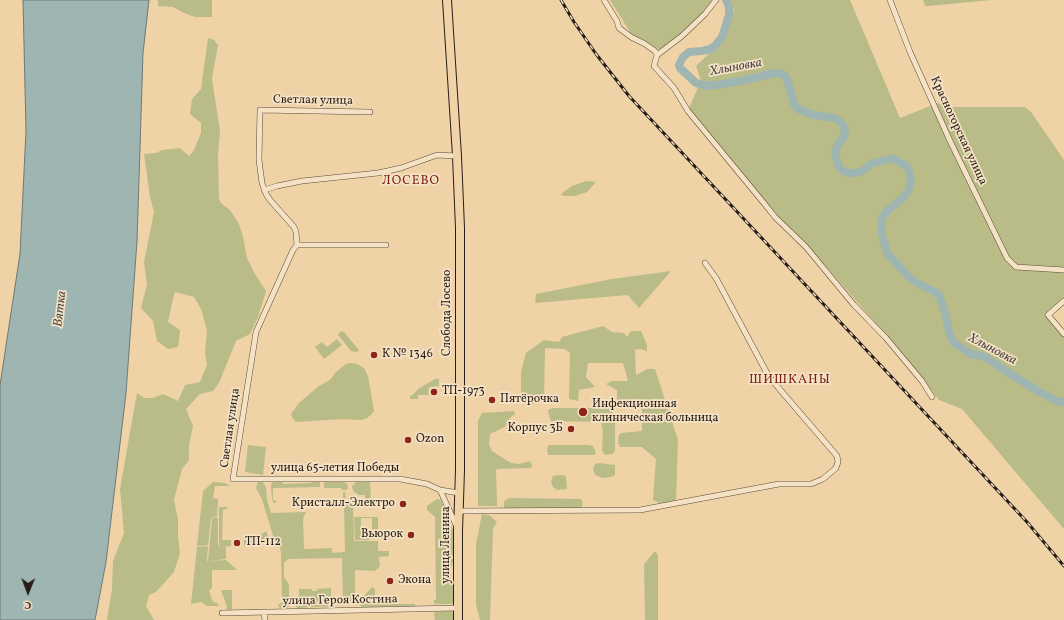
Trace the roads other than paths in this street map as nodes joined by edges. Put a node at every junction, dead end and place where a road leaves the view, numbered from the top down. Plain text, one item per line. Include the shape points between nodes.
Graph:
1 (447, 0) edge
2 (604, 0) edge
3 (716, 0) edge
4 (890, 0) edge
5 (657, 55) junction
6 (370, 112) dead end
7 (457, 156) junction
8 (264, 190) junction
9 (297, 245) junction
10 (386, 245) dead end
11 (705, 263) dead end
12 (1064, 270) edge
13 (1064, 301) edge
14 (1064, 334) edge
15 (932, 396) dead end
16 (460, 470) joint
17 (233, 479) joint
18 (440, 490) junction
19 (459, 493) junction
20 (459, 510) junction
21 (458, 531) junction
22 (458, 608) junction
23 (222, 612) dead end
24 (264, 612) junction
25 (265, 620) edge
26 (458, 620) edge

1 - 7 main road, Слобода Лосево
2 - 5 street via 619,28
3 - 5 street via 706,14
4 - 12 street, Красногорская улица via 910,52 964,172 1007,258 1016,267
5 - 15 street via 654,66 674,88 688,111 775,217 886,338
6 - 8 street, Светлая улица via 260,110 259,160
7 - 8 street via 437,155 378,173 293,182
7 - 16 main road, Слобода Лосево via 460,234
8 - 9 street, Светлая улица via 294,228
9 - 10 street
9 - 17 street, Светлая улица via 256,332
11 - 20 street via 716,278 768,375 837,456 836,468 823,479 811,484 779,484 640,510
13 - 14 street via 1048,315
16 - 19 main road, улица Ленина
17 - 18 street, улица 65-летия Победы via 400,479 427,484
18 - 19 street, улица 65-летия Победы
18 - 21 street
19 - 20 main road, улица Ленина
20 - 21 main road, улица Ленина
21 - 22 main road, улица Ленина
22 - 24 street, улица Героя Костина
22 - 26 main road, улица Ленина
23 - 24 street, улица Героя Костина
24 - 25 street

